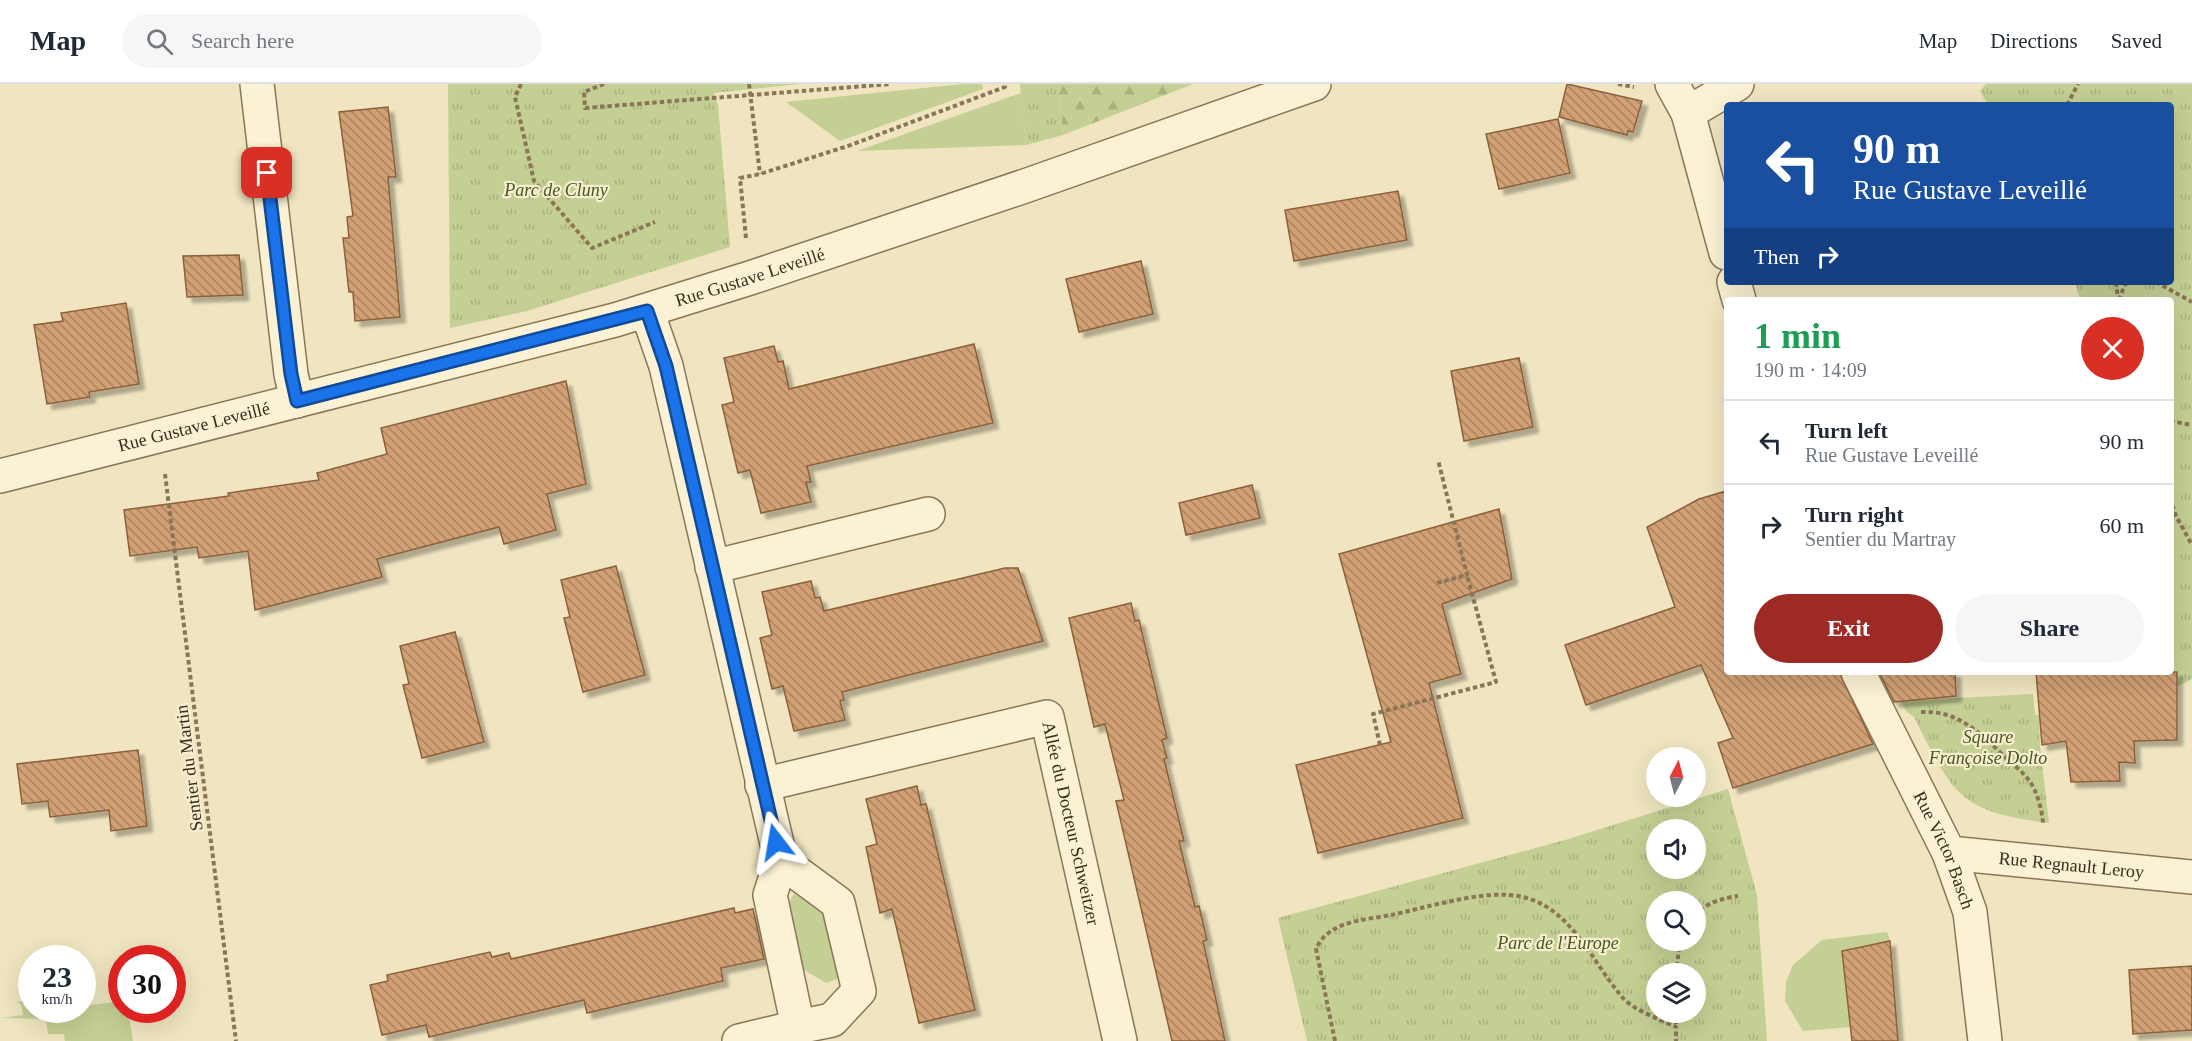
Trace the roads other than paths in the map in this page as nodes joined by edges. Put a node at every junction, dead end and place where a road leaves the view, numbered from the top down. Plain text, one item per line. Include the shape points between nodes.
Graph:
1 (257, 84) edge
2 (1314, 84) edge
3 (1672, 84) edge
4 (1737, 84) edge
5 (1688, 113) junction
6 (1724, 246) edge
7 (647, 311) junction
8 (297, 401) junction
9 (0, 476) edge
10 (928, 514) dead end
11 (712, 567) junction
12 (1859, 675) edge
13 (762, 785) junction
14 (1950, 853) junction
15 (781, 861) junction
16 (2192, 878) edge
17 (798, 1027) junction
18 (739, 1041) edge
19 (1120, 1041) edge
20 (1985, 1041) edge

1 - 8 street
2 - 7 street, Rue Gustave Leveillé via 1036,182
3 - 5 street
4 - 5 street
5 - 6 street
7 - 8 street, Rue Gustave Leveillé
7 - 11 street via 666,366
8 - 9 street, Rue Gustave Leveillé
10 - 11 street
11 - 13 street
12 - 14 street, Rue Victor Basch
13 - 15 street
13 - 19 street, Allée du Docteur Schweitzer via 1047,717
14 - 16 street, Rue Regnault Leroy
14 - 20 street, Rue Victor Basch via 1970,912
15 - 17 street via 770,895
15 - 17 street via 838,903 859,991 832,1020
17 - 18 street

